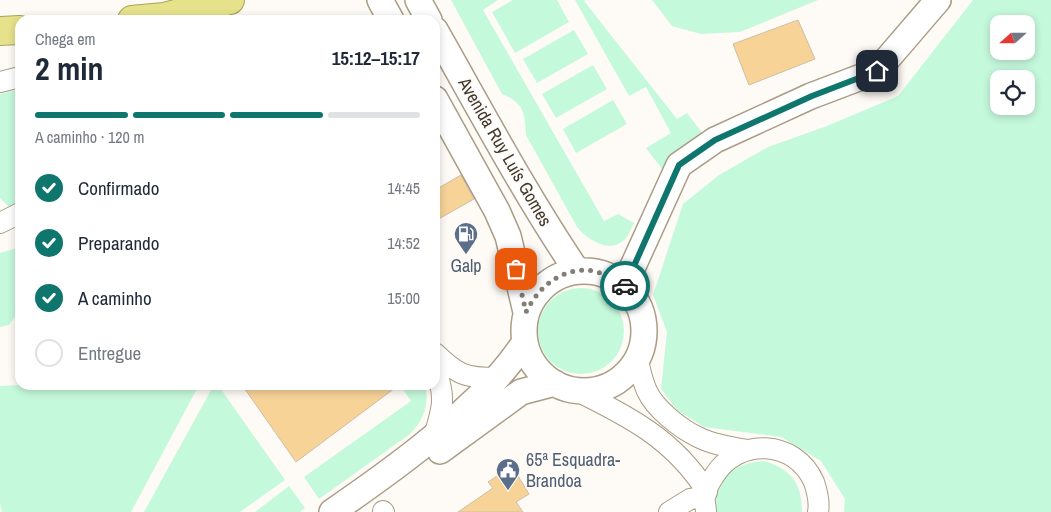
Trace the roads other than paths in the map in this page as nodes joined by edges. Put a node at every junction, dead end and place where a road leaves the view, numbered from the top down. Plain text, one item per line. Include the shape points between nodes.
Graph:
1 (230, 0) edge
2 (380, 0) edge
3 (418, 0) edge
4 (938, 0) edge
5 (172, 15) edge
6 (388, 15) edge
7 (426, 15) edge
8 (15, 30) edge
9 (0, 31) edge
10 (440, 39) edge
11 (15, 78) edge
12 (0, 82) edge
13 (440, 108) edge
14 (15, 216) edge
15 (0, 223) edge
16 (577, 271) junction
17 (624, 286) junction
18 (526, 312) junction
19 (525, 342) junction
20 (440, 358) edge
21 (637, 358) junction
22 (496, 378) junction
23 (440, 383) edge
24 (565, 387) junction
25 (434, 436) junction
26 (747, 450) junction
27 (706, 500) edge
28 (332, 512) edge
29 (375, 512) edge
30 (669, 512) edge
31 (818, 512) edge

1 - 5 highway
2 - 6 street
3 - 7 street
4 - 17 street via 877,71 715,140 679,165
8 - 9 highway
10 - 16 street, Avenida Ruy Luís Gomes via 532,200
11 - 12 street
13 - 18 street, Avenida Ruy Luís Gomes via 497,210 510,244
14 - 15 street
16 - 17 street via 610,277
16 - 18 street via 558,277 541,289
17 - 21 street via 636,302 643,320 643,339
18 - 19 street
19 - 22 street
19 - 24 street via 541,373
20 - 22 street via 466,376
21 - 24 street via 626,373 611,384 593,390
21 - 26 street via 647,391 674,422 698,438
22 - 25 street
23 - 25 street via 443,408
24 - 27 street via 632,419 659,438 698,477
24 - 29 street via 521,392
25 - 28 street via 386,475
26 - 27 street via 732,456 719,468 710,482
26 - 31 street via 783,451 798,461 810,474 817,491
27 - 30 street via 690,499

